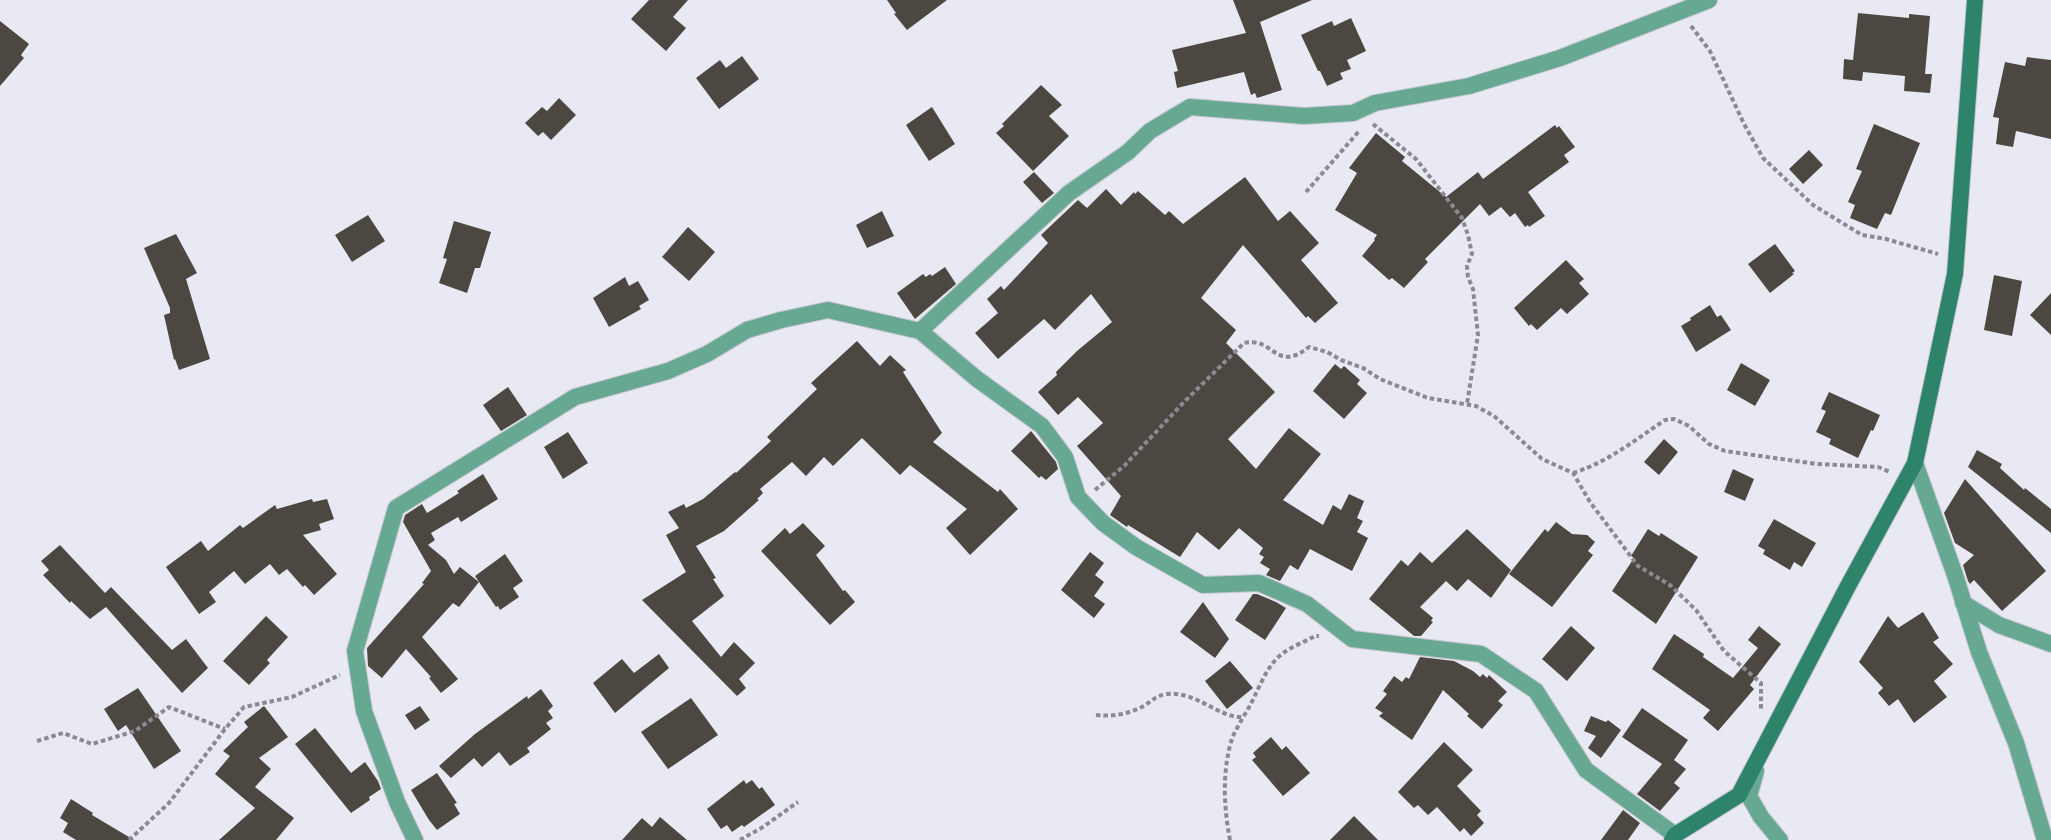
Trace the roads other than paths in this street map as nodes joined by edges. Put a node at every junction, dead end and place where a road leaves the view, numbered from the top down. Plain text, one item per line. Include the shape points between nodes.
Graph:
1 (1708, 0) edge
2 (1975, 0) edge
3 (920, 331) junction
4 (1915, 463) junction
5 (1963, 603) junction
6 (2051, 644) edge
7 (1761, 755) junction
8 (1673, 838) edge
9 (415, 840) edge
10 (1780, 840) edge
11 (2045, 840) edge

1 - 3 street via 1560,58 1469,86 1375,103 1353,113 1304,116 1190,107 1150,131 1128,152 1069,193
2 - 4 main road via 1955,274
3 - 8 street via 1042,426 1065,458 1078,497 1103,523 1128,541 1203,585 1259,583 1307,604 1352,639 1481,654 1536,691 1586,770
3 - 9 street via 828,310 747,330 668,371 575,397 396,508 355,651 364,711
4 - 5 street
4 - 7 main road
5 - 6 street via 1999,625
5 - 11 street via 2016,742
7 - 8 main road via 1739,795
7 - 10 street via 1749,796

